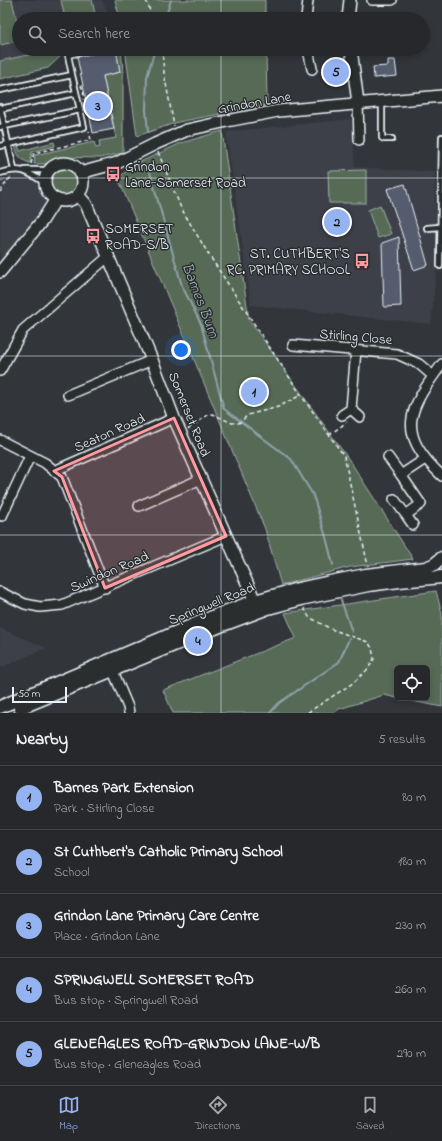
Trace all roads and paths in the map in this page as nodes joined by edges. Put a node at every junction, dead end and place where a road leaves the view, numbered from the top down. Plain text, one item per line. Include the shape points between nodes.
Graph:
1 (146, 0) edge
2 (308, 0) edge
3 (350, 0) edge
4 (372, 0) edge
5 (392, 0) edge
6 (150, 12) edge
7 (307, 12) edge
8 (349, 12) edge
9 (68, 56) edge
10 (163, 56) edge
11 (311, 56) edge
12 (352, 56) edge
13 (312, 69) dead end
14 (72, 74) junction
15 (0, 90) edge
16 (76, 93) junction
17 (442, 96) edge
18 (382, 102) junction
19 (358, 104) junction
20 (0, 108) edge
21 (80, 110) junction
22 (2, 127) edge
23 (175, 136) junction
24 (442, 137) edge
25 (392, 139) dead end
26 (359, 140) dead end
27 (9, 144) junction
28 (155, 144) junction
29 (0, 146) edge
30 (17, 169) junction
31 (49, 170) junction
32 (0, 172) edge
33 (80, 173) junction
34 (13, 176) dead end
35 (8, 180) junction
36 (0, 181) edge
37 (45, 183) junction
38 (0, 192) edge
39 (78, 194) junction
40 (56, 199) junction
41 (440, 227) junction
42 (427, 228) dead end
43 (108, 256) junction
44 (440, 266) dead end
45 (0, 272) edge
46 (293, 345) dead end
47 (356, 350) junction
48 (152, 360) junction
49 (442, 364) edge
50 (0, 371) edge
51 (433, 376) junction
52 (301, 394) junction
53 (68, 395) dead end
54 (355, 413) junction
55 (342, 415) dead end
56 (174, 418) junction
57 (181, 433) junction
58 (329, 435) junction
59 (0, 440) edge
60 (30, 456) junction
61 (388, 457) dead end
62 (424, 459) junction
63 (54, 471) junction
64 (401, 475) junction
65 (442, 476) edge
66 (201, 479) junction
67 (394, 499) dead end
68 (139, 506) dead end
69 (406, 515) junction
70 (2, 516) dead end
71 (413, 525) dead end
72 (226, 536) junction
73 (442, 558) edge
74 (370, 574) junction
75 (442, 577) edge
76 (106, 588) junction
77 (0, 592) edge
78 (300, 600) junction
79 (256, 607) junction
80 (111, 666) junction
81 (0, 707) edge
82 (8, 713) edge
83 (129, 713) edge
84 (307, 713) edge

1 - 6 path
2 - 7 street
3 - 8 street
4 - 5 street
9 - 14 lane
10 - 23 path
11 - 13 street
12 - 19 street
14 - 15 lane
14 - 16 lane
16 - 20 lane
16 - 21 lane
17 - 18 street, Grindon Lane
18 - 19 street, Grindon Lane
18 - 25 lane via 382,138
19 - 23 street, Grindon Lane via 255,116 187,130
19 - 26 street
20 - 22 lane
21 - 22 lane
21 - 27 lane via 84,127
22 - 27 lane
23 - 28 street, Grindon Lane
24 - 41 lane
27 - 29 lane
27 - 30 lane
28 - 33 street, Grindon Lane via 117,163
28 - 52 path via 180,208
30 - 31 lane
30 - 32 lane
30 - 37 lane
31 - 33 street via 63,163 77,168
31 - 37 street
33 - 39 street via 83,180
34 - 35 path
35 - 36 path
35 - 38 path
37 - 40 street via 46,190
39 - 40 street via 71,200
39 - 43 street, Somerset Road via 86,204
40 - 45 street via 42,221
41 - 42 lane
41 - 44 lane
43 - 48 street, Somerset Road
43 - 50 street via 23,330
46 - 47 street, Stirling Close
47 - 51 street, Stirling Close via 397,354 419,364
47 - 54 street
48 - 53 street
48 - 56 street, Somerset Road
49 - 51 street
51 - 62 street via 412,413 413,438
52 - 57 path via 278,407 246,417 239,423 232,423 213,414 208,415
52 - 58 path
54 - 55 street
54 - 58 path
56 - 57 street, Somerset Road
56 - 63 street, Seaton Road
57 - 66 street, Somerset Road
58 - 74 path via 344,456
59 - 60 street
60 - 63 street via 45,463
60 - 70 street
61 - 64 street
62 - 64 street
62 - 65 street
63 - 76 street via 62,477
64 - 69 street via 421,504
66 - 68 street
66 - 72 street, Somerset Road
67 - 69 street
69 - 71 street
72 - 76 street, Swindon Road
72 - 79 street, Somerset Road
73 - 74 main road, Springwell Road via 426,568
74 - 79 main road, Springwell Road via 298,589
75 - 78 main road, Springwell Road via 368,585
76 - 77 street, Swindon Road via 62,605 40,607 25,604
78 - 79 main road, Springwell Road
78 - 84 path via 309,617 331,629 368,642 374,658 368,669 353,683
79 - 80 main road, Springwell Road via 220,626
80 - 81 main road, Springwell Road
80 - 82 main road, Springwell Road
80 - 83 street

